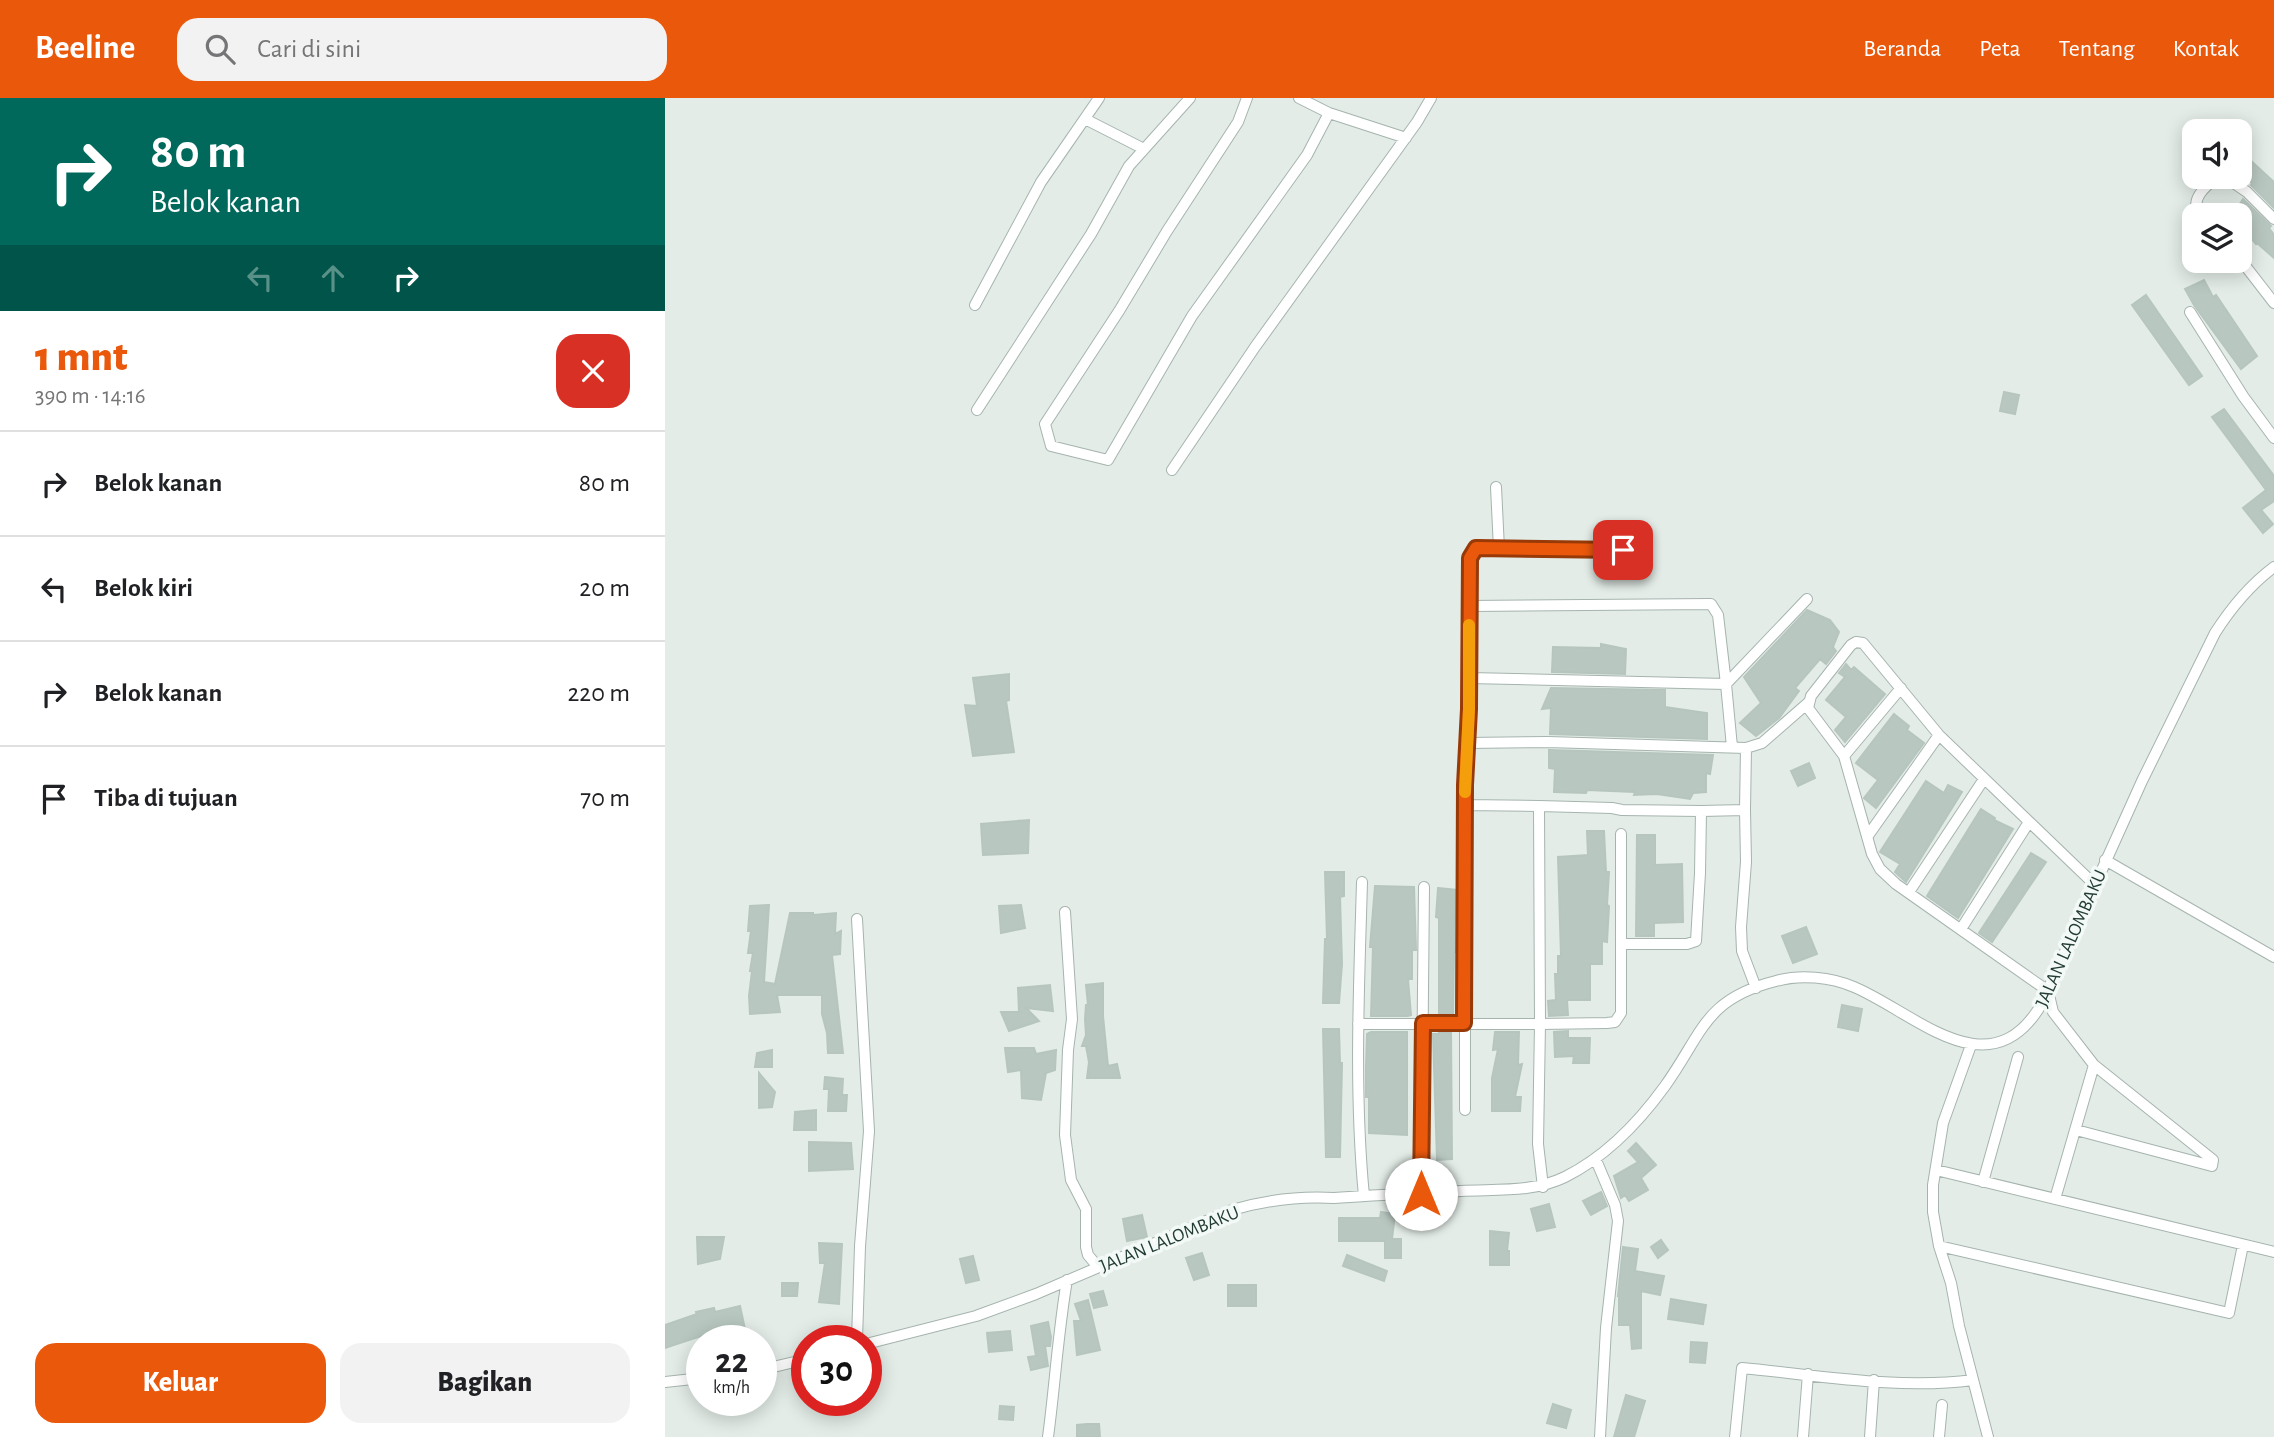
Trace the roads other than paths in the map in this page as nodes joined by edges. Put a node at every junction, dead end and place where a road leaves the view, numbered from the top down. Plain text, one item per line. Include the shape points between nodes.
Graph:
1 (1099, 98) edge
2 (1189, 98) edge
3 (1247, 98) edge
4 (1299, 98) edge
5 (1431, 98) edge
6 (1329, 113) junction
7 (1084, 118) junction
8 (1406, 138) junction
9 (1145, 149) junction
10 (2205, 189) edge
11 (2243, 189) edge
12 (2195, 203) edge
13 (2274, 219) edge
14 (2251, 273) edge
15 (2274, 303) edge
16 (975, 305) dead end
17 (2190, 312) dead end
18 (977, 410) dead end
19 (2274, 439) edge
20 (1172, 470) dead end
21 (1496, 487) dead end
22 (1499, 550) junction
23 (1623, 550) dead end
24 (2274, 567) edge
25 (1807, 599) dead end
26 (1469, 607) junction
27 (1469, 678) junction
28 (1726, 684) junction
29 (1901, 688) junction
30 (1808, 702) junction
31 (1939, 735) junction
32 (1467, 743) junction
33 (1732, 747) junction
34 (1746, 748) junction
35 (1844, 756) junction
36 (1984, 779) junction
37 (1465, 806) junction
38 (1539, 806) junction
39 (1745, 810) junction
40 (1701, 811) junction
41 (2029, 822) junction
42 (1621, 834) dead end
43 (1867, 837) junction
44 (2105, 860) junction
45 (1362, 882) dead end
46 (2094, 884) junction
47 (1424, 887) dead end
48 (1909, 892) junction
49 (1065, 912) dead end
50 (857, 919) dead end
51 (1961, 929) junction
52 (1621, 944) junction
53 (2274, 957) edge
54 (1756, 988) junction
55 (2048, 991) junction
56 (1423, 1023) junction
57 (1464, 1023) junction
58 (1358, 1024) junction
59 (1540, 1024) junction
60 (1971, 1045) junction
61 (2018, 1057) dead end
62 (2094, 1065) junction
63 (1465, 1110) dead end
64 (2076, 1130) junction
65 (1596, 1160) junction
66 (1935, 1170) junction
67 (1983, 1182) junction
68 (1543, 1187) junction
69 (1421, 1194) junction
70 (1364, 1196) junction
71 (2055, 1199) junction
72 (2243, 1245) junction
73 (1939, 1246) junction
74 (2274, 1252) edge
75 (1098, 1267) junction
76 (1067, 1280) junction
77 (857, 1325) edge
78 (882, 1340) edge
79 (1808, 1374) junction
80 (686, 1380) edge
81 (1874, 1380) junction
82 (1973, 1380) junction
83 (665, 1382) edge
84 (1942, 1405) dead end
85 (1048, 1437) edge
86 (1599, 1437) edge
87 (1735, 1437) edge
88 (1803, 1437) edge
89 (1870, 1437) edge
90 (1939, 1437) edge
91 (1988, 1437) edge

1 - 7 street
2 - 9 street
3 - 6 street via 1238,122 1045,424 1051,446 1108,460 1192,316 1307,155
4 - 6 street
5 - 8 street
6 - 8 street
7 - 9 street
7 - 16 street via 1041,181
8 - 20 street
9 - 18 street via 1129,166 1091,234
10 - 12 street
11 - 13 street
14 - 15 street
17 - 19 street
21 - 22 street
22 - 23 street
22 - 26 street via 1476,548 1470,558
24 - 44 street, JALAN LALOMBAKU via 2227,614 2215,633
25 - 28 street
26 - 27 street
26 - 28 street via 1711,604 1718,615
27 - 28 street
27 - 32 street
28 - 33 street
29 - 30 street via 1863,643 1857,642
29 - 31 street
29 - 35 street
30 - 34 street via 1775,734
30 - 35 street via 1814,719
31 - 36 street
31 - 43 street
32 - 33 street
32 - 37 street
33 - 34 street
34 - 39 street
35 - 43 street
36 - 41 street
36 - 48 street
37 - 38 street
37 - 57 street
38 - 40 street
38 - 59 street
39 - 40 street
39 - 54 street via 1742,951
40 - 52 street via 1696,941
41 - 46 street
41 - 51 street
42 - 52 street
43 - 48 street via 1880,869
44 - 46 street, JALAN LALOMBAKU
44 - 53 street
45 - 58 street
46 - 55 street, JALAN LALOMBAKU
47 - 56 street
48 - 51 street
49 - 75 street via 1072,1019 1065,1135 1071,1180 1086,1209 1088,1255
50 - 77 street via 869,1131
51 - 55 street
52 - 59 street via 1618,1020
54 - 60 street, JALAN LALOMBAKU via 1790,978 1832,980
54 - 65 street, JALAN LALOMBAKU via 1716,1009 1665,1086
55 - 60 street, JALAN LALOMBAKU via 2035,1015 2017,1032 1988,1044
55 - 62 street via 2053,1012
56 - 57 street
56 - 58 street
56 - 69 street
57 - 59 street
57 - 63 street
58 - 70 street
59 - 68 street via 1538,1144
60 - 66 street via 1943,1123
61 - 67 street
62 - 64 street
62 - 64 street via 2213,1160 2212,1166
64 - 71 street
65 - 68 street, JALAN LALOMBAKU
65 - 86 street via 1618,1221
66 - 67 street
66 - 73 street via 1933,1212
67 - 71 street
68 - 69 street, JALAN LALOMBAKU
69 - 70 street, JALAN LALOMBAKU
70 - 75 street, JALAN LALOMBAKU via 1300,1197 1253,1204
71 - 72 street
72 - 73 street via 2229,1313
72 - 74 street
73 - 82 street
75 - 76 street, JALAN LALOMBAKU
76 - 78 street, JALAN LALOMBAKU via 976,1315
76 - 85 street
79 - 81 street
79 - 87 street via 1742,1368
79 - 88 street
80 - 83 street
81 - 82 street via 1944,1384
81 - 89 street
82 - 91 street
84 - 90 street

